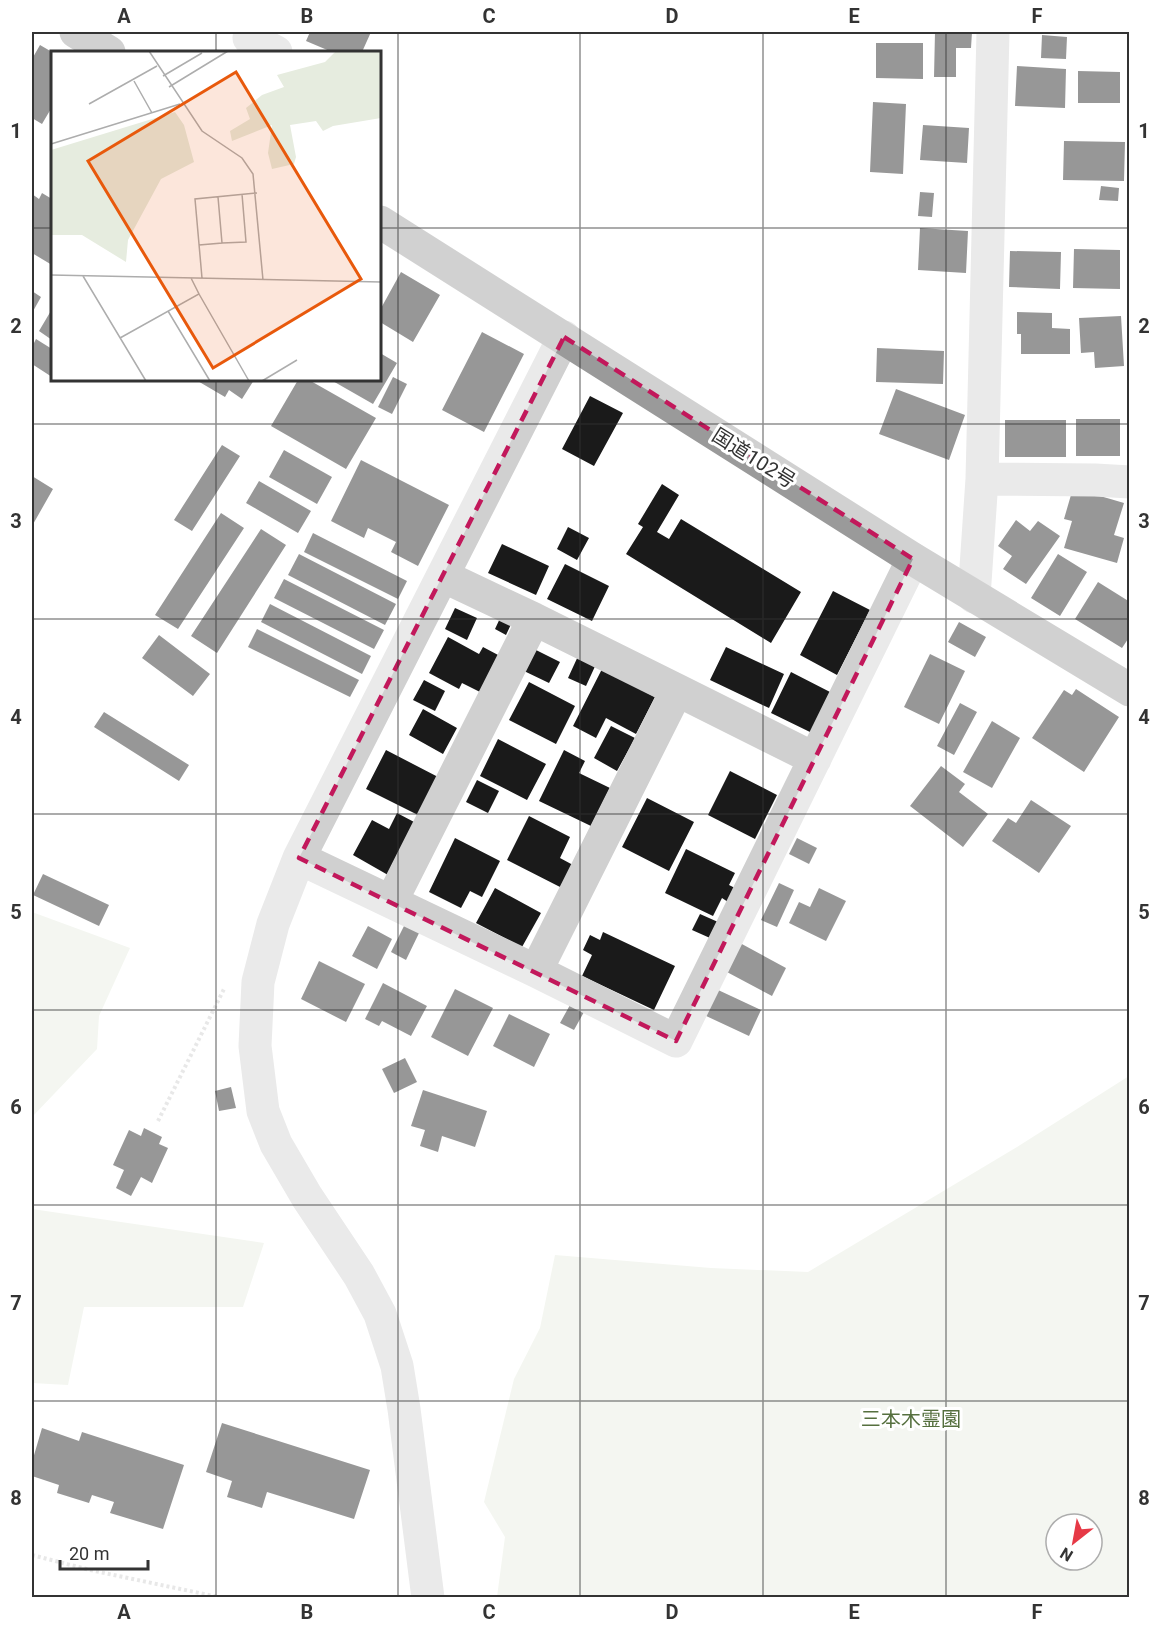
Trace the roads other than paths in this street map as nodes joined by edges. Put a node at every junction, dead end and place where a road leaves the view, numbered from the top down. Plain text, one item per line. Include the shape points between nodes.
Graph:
1 (76, 32) edge
2 (250, 32) edge
3 (993, 32) edge
4 (108, 51) edge
5 (274, 51) edge
6 (381, 223) edge
7 (564, 337) junction
8 (982, 479) junction
9 (1130, 482) edge
10 (913, 559) junction
11 (443, 576) junction
12 (974, 597) junction
13 (534, 619) junction
14 (677, 690) junction
15 (1130, 690) edge
16 (815, 759) junction
17 (299, 858) junction
18 (391, 902) junction
19 (536, 971) junction
20 (428, 1598) edge

1 - 4 highway
2 - 5 street via 249,38
3 - 8 street
6 - 7 highway, 国道102号
7 - 10 highway, 国道102号
7 - 11 street
8 - 9 street
8 - 12 street
10 - 12 highway, 国道102号
10 - 16 street
11 - 13 street
11 - 17 street
12 - 15 highway, 国道102号
13 - 14 street
13 - 18 street
14 - 16 street
14 - 19 street
16 - 19 street via 676,1041
17 - 18 street
17 - 20 street via 273,924 258,982 255,1046 263,1111 286,1162 380,1314 403,1399
18 - 19 street

